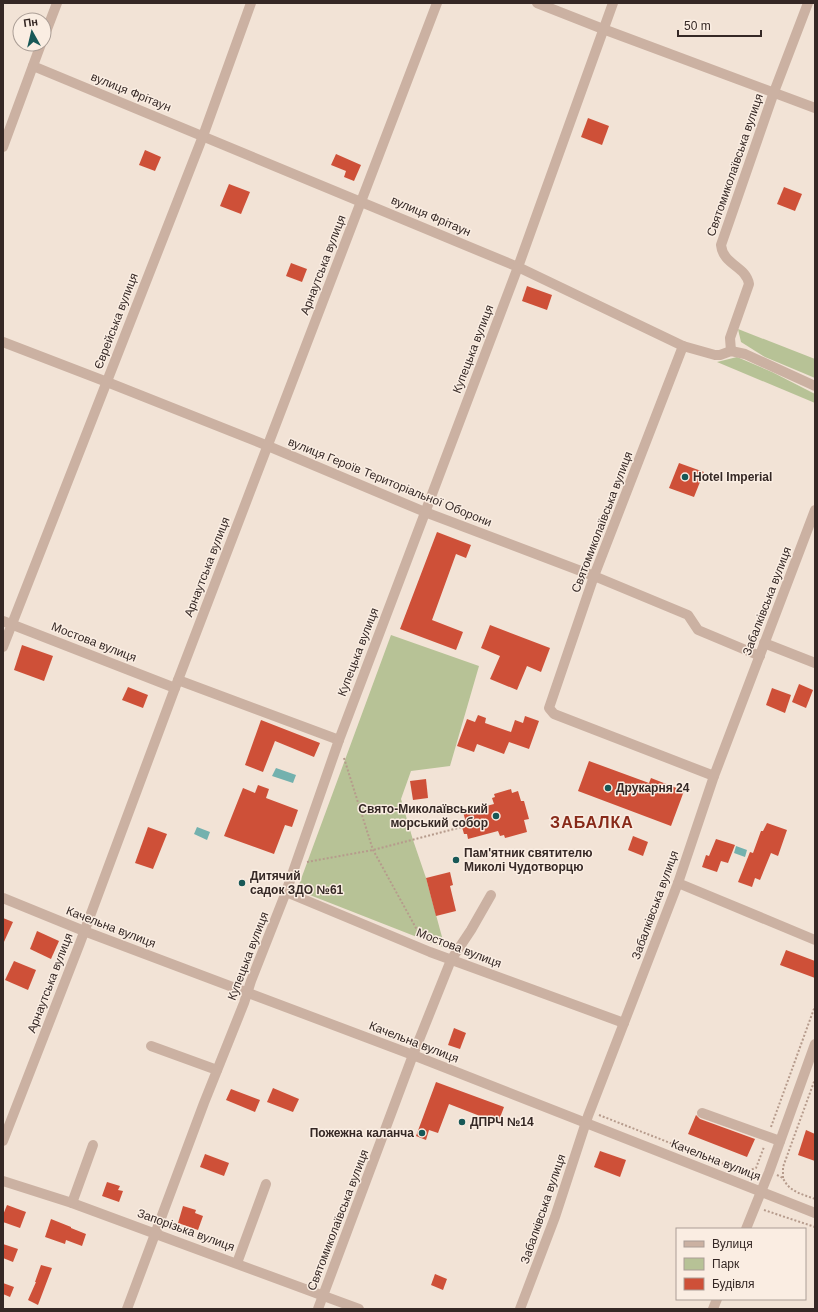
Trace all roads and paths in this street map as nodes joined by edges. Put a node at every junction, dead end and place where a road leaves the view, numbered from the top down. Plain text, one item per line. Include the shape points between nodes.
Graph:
1 (57, 3) edge
2 (251, 3) edge
3 (437, 3) edge
4 (537, 3) edge
5 (613, 3) edge
6 (808, 3) edge
7 (52, 16) edge
8 (603, 29) junction
9 (38, 52) edge
10 (33, 66) junction
11 (774, 92) junction
12 (815, 108) edge
13 (203, 136) junction
14 (3, 146) edge
15 (361, 201) junction
16 (518, 267) junction
17 (3, 342) edge
18 (683, 346) junction
19 (731, 351) junction
20 (106, 382) junction
21 (815, 386) edge
22 (268, 446) junction
23 (815, 510) edge
24 (425, 512) junction
25 (594, 576) junction
26 (7, 622) edge
27 (764, 643) junction
28 (3, 646) edge
29 (760, 656) junction
30 (815, 663) edge
31 (177, 684) junction
32 (339, 740) junction
33 (714, 776) junction
34 (462, 827) dead end
35 (372, 850) junction
36 (297, 864) junction
37 (678, 883) junction
38 (286, 892) junction
39 (491, 895) dead end
40 (3, 898) edge
41 (84, 931) junction
42 (815, 940) edge
43 (430, 952) junction
44 (451, 960) junction
45 (248, 992) junction
46 (815, 1006) edge
47 (624, 1023) junction
48 (815, 1044) edge
49 (151, 1046) dead end
50 (413, 1055) junction
51 (217, 1070) junction
52 (815, 1079) edge
53 (590, 1111) junction
54 (702, 1113) dead end
55 (586, 1124) junction
56 (768, 1136) junction
57 (780, 1141) junction
58 (3, 1142) edge
59 (93, 1145) dead end
60 (769, 1172) junction
61 (783, 1178) junction
62 (3, 1181) edge
63 (266, 1184) dead end
64 (761, 1192) junction
65 (815, 1199) edge
66 (72, 1202) junction
67 (755, 1207) junction
68 (815, 1213) edge
69 (746, 1228) edge
70 (815, 1228) edge
71 (155, 1232) junction
72 (237, 1263) junction
73 (324, 1295) junction
74 (127, 1309) edge
75 (318, 1309) edge
76 (359, 1309) edge
77 (520, 1309) edge

1 - 7 street
2 - 13 street, Єврейська вулиця
3 - 15 street, Арнаутська вулиця
4 - 8 street
5 - 8 street, Купецька вулиця
6 - 11 street, Святомиколаївська вулиця
8 - 11 street
8 - 16 street, Купецька вулиця
9 - 10 street
10 - 13 street, вулиця Фрітаун
10 - 14 street
11 - 12 street
11 - 19 street, Святомиколаївська вулиця via 721,245 724,257 745,274 749,284 730,338
13 - 15 street, вулиця Фрітаун
13 - 20 street, Єврейська вулиця
15 - 16 street, вулиця Фрітаун
15 - 22 street, Арнаутська вулиця
16 - 18 street, вулиця Фрітаун
16 - 24 street, Купецька вулиця
17 - 20 street, вулиця Героїв Територіальної Оборони
18 - 19 street, вулиця Фрітаун via 715,355
18 - 25 street, Святомиколаївська вулиця
19 - 21 street, вулиця Фрітаун via 745,354
20 - 22 street, вулиця Героїв Територіальної Оборони
20 - 26 street, Єврейська вулиця
22 - 24 street, вулиця Героїв Територіальної Оборони
22 - 31 street, Арнаутська вулиця
23 - 27 street, Забалківська вулиця
24 - 25 street, вулиця Героїв Територіальної Оборони
24 - 32 street, Купецька вулиця
25 - 29 street, вулиця Героїв Територіальної Оборони via 688,615 698,630
25 - 33 street, Святомиколаївська вулиця via 549,708 554,714
26 - 28 street, Єврейська вулиця
26 - 31 street, Мостова вулиця
27 - 29 street, Забалківська вулиця
27 - 30 street
29 - 33 street, Забалківська вулиця
31 - 32 street, Мостова вулиця
31 - 41 street, Арнаутська вулиця
32 - 35 path
32 - 36 street, Купецька вулиця
33 - 37 street, Забалківська вулиця
34 - 35 path
35 - 36 path
35 - 43 path
36 - 38 street, Купецька вулиця
37 - 42 street
37 - 47 street, Забалківська вулиця
38 - 43 street, Мостова вулиця
38 - 45 street, Купецька вулиця
39 - 44 street, Святомиколаївська вулиця
40 - 41 street, Качельна вулиця
41 - 45 street, Качельна вулиця
41 - 58 street, Арнаутська вулиця
43 - 44 street, Мостова вулиця
44 - 47 street, Мостова вулиця
44 - 50 street, Святомиколаївська вулиця
45 - 50 street, Качельна вулиця
45 - 51 street, Купецька вулиця
46 - 56 path
47 - 53 street, Забалківська вулиця
48 - 57 street
49 - 51 street
50 - 55 street, Качельна вулиця
50 - 73 street, Святомиколаївська вулиця
51 - 71 street, Купецька вулиця
52 - 61 path via 783,1167
53 - 55 street, Забалківська вулиця
53 - 56 path via 744,1172 756,1168
54 - 56 street
55 - 64 street, Качельна вулиця
55 - 77 street, Забалківська вулиця via 555,1217
56 - 57 street
57 - 60 street
59 - 66 street
60 - 61 path
60 - 64 street
61 - 65 path via 789,1188
62 - 66 street, Запорізька вулиця
63 - 72 street
64 - 67 street
64 - 68 street, Качельна вулиця
66 - 71 street, Запорізька вулиця
67 - 69 street
67 - 70 path
71 - 72 street, Запорізька вулиця
71 - 74 street, Купецька вулиця
72 - 73 street, Запорізька вулиця
73 - 75 street, Святомиколаївська вулиця
73 - 76 street, Запорізька вулиця

